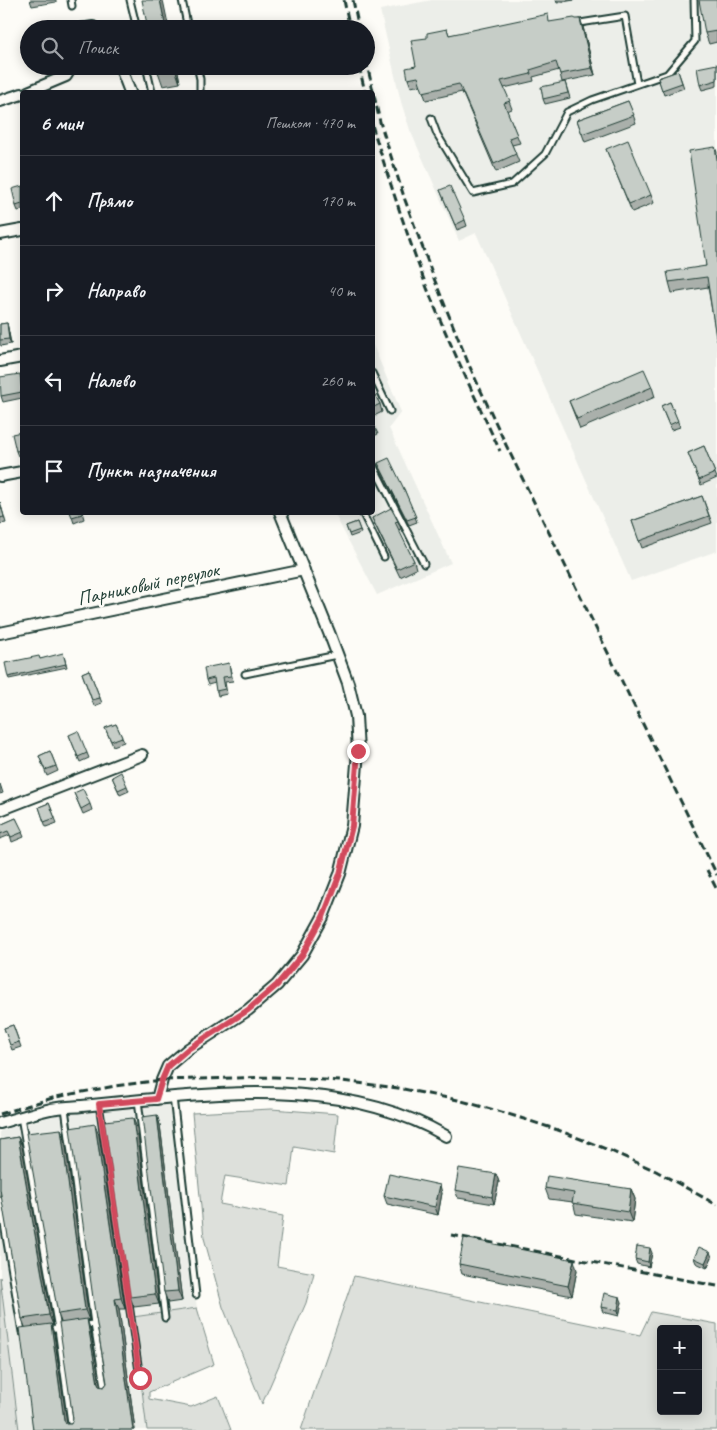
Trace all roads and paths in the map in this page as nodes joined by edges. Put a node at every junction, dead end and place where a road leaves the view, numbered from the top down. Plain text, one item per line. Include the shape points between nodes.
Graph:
1 (130, 0) edge
2 (182, 0) edge
3 (694, 0) edge
4 (135, 20) edge
5 (186, 20) edge
6 (580, 23) edge
7 (67, 75) edge
8 (123, 75) edge
9 (148, 75) edge
10 (199, 75) edge
11 (637, 84) junction
12 (33, 90) edge
13 (129, 90) edge
14 (152, 90) edge
15 (200, 90) edge
16 (20, 95) edge
17 (0, 101) edge
18 (431, 118) dead end
19 (20, 230) edge
20 (0, 234) edge
21 (20, 357) edge
22 (0, 361) edge
23 (375, 378) edge
24 (390, 411) dead end
25 (375, 469) edge
26 (20, 472) edge
27 (0, 476) edge
28 (281, 515) edge
29 (363, 515) edge
30 (384, 557) dead end
31 (424, 564) dead end
32 (304, 570) junction
33 (0, 633) edge
34 (338, 655) junction
35 (245, 674) dead end
36 (142, 755) dead end
37 (0, 810) edge
38 (173, 1097) junction
39 (156, 1099) junction
40 (138, 1100) junction
41 (99, 1104) junction
42 (65, 1108) junction
43 (21, 1117) junction
44 (0, 1123) edge
45 (446, 1136) dead end
46 (0, 1200) edge
47 (196, 1295) dead end
48 (165, 1318) dead end
49 (94, 1324) junction
50 (76, 1326) edge
51 (67, 1328) edge
52 (58, 1329) junction
53 (40, 1331) edge
54 (31, 1332) edge
55 (140, 1378) dead end
56 (106, 1393) edge
57 (72, 1430) edge

1 - 4 lane
2 - 5 lane
3 - 11 lane via 696,41 667,74
6 - 11 lane via 626,16
7 - 12 street
8 - 13 street
9 - 14 lane
10 - 15 lane
11 - 18 lane via 567,112 545,154 512,184 473,193 437,134
16 - 17 street
19 - 20 street
21 - 22 street
23 - 24 lane
25 - 31 lane
26 - 27 street
28 - 32 street
29 - 30 lane
32 - 33 street, Парниковый переулок
32 - 34 street
34 - 35 lane
34 - 39 street via 356,716 358,751 352,826 330,900 302,955 277,985 248,1010 168,1066
36 - 37 street
38 - 39 street
38 - 45 street via 266,1093 321,1096 365,1104 403,1116
38 - 47 lane
39 - 40 street
40 - 41 street
40 - 48 lane
41 - 42 street
41 - 55 lane
42 - 43 street
42 - 49 lane
43 - 44 street
43 - 52 lane
46 - 54 lane via 22,1334
49 - 50 lane
49 - 56 lane
51 - 52 lane
52 - 53 lane
52 - 57 lane

